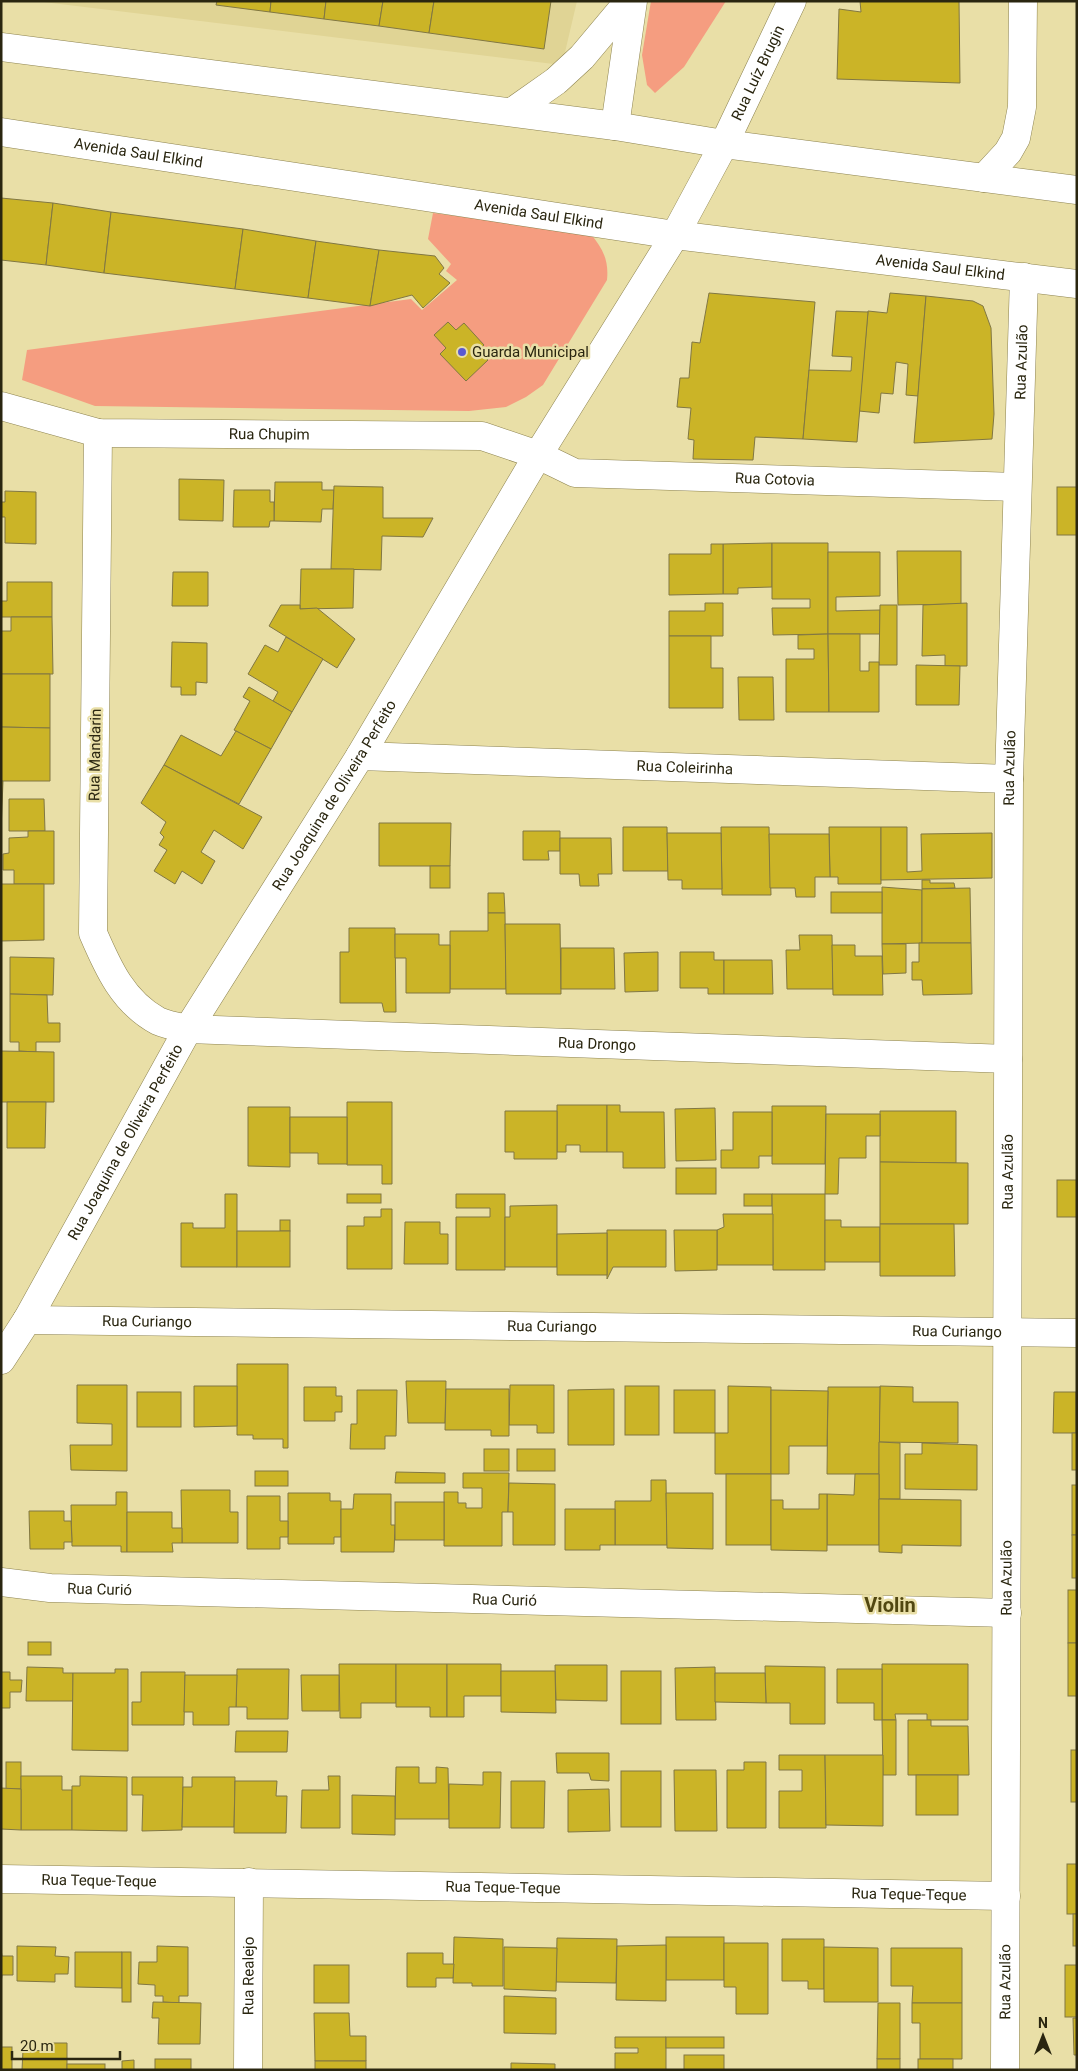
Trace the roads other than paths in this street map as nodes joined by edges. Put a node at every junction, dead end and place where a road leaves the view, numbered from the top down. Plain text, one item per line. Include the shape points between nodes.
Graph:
1 (629, 1) edge
2 (633, 1) edge
3 (792, 1) edge
4 (1023, 1) edge
5 (1, 47) edge
6 (512, 112) junction
7 (615, 126) junction
8 (1, 132) edge
9 (724, 144) junction
10 (984, 178) junction
11 (1077, 190) edge
12 (675, 235) junction
13 (1024, 277) junction
14 (1077, 284) edge
15 (1, 406) edge
16 (98, 433) junction
17 (538, 455) junction
18 (1017, 487) junction
19 (360, 756) junction
20 (1009, 779) junction
21 (188, 1029) junction
22 (1008, 1059) junction
23 (27, 1320) junction
24 (1007, 1333) junction
25 (1077, 1333) edge
26 (1, 1360) edge
27 (1, 1582) edge
28 (1007, 1613) junction
29 (1, 1879) edge
30 (250, 1882) junction
31 (1006, 1896) junction
32 (248, 2070) edge
33 (1005, 2070) edge

1 - 6 street via 582,57 556,81
2 - 7 street
3 - 9 street, Rua Luíz Brugin
4 - 10 street via 1022,107 1016,138
5 - 6 street
6 - 7 street
7 - 9 street
8 - 12 street, Avenida Saul Elkind
9 - 10 street
9 - 12 street, Rua Luíz Brugin
10 - 11 street
12 - 13 street, Avenida Saul Elkind
12 - 17 street, Rua Joaquina de Oliveira Perfeito
13 - 14 street, Avenida Saul Elkind
13 - 18 street, Rua Azulão
15 - 16 street, Rua Chupim
16 - 17 street, Rua Chupim via 482,436
16 - 21 street, Rua Mandarin via 93,933 111,975 134,1005 159,1021
17 - 18 street, Rua Cotovia via 575,473
17 - 19 street, Rua Joaquina de Oliveira Perfeito
18 - 20 street, Rua Azulão
19 - 20 street, Rua Coleirinha
19 - 21 street, Rua Joaquina de Oliveira Perfeito
20 - 22 street, Rua Azulão
21 - 22 street, Rua Drongo
21 - 23 street, Rua Joaquina de Oliveira Perfeito
22 - 24 street, Rua Azulão
23 - 24 street, Rua Curiango
23 - 26 street, Rua Joaquina de Oliveira Perfeito
24 - 25 street, Rua Curiango
24 - 28 street, Rua Azulão
27 - 28 street, Rua Curió via 50,1588
28 - 31 street, Rua Azulão
29 - 30 street, Rua Teque-Teque
30 - 31 street, Rua Teque-Teque
30 - 32 street, Rua Realejo
31 - 33 street, Rua Azulão

